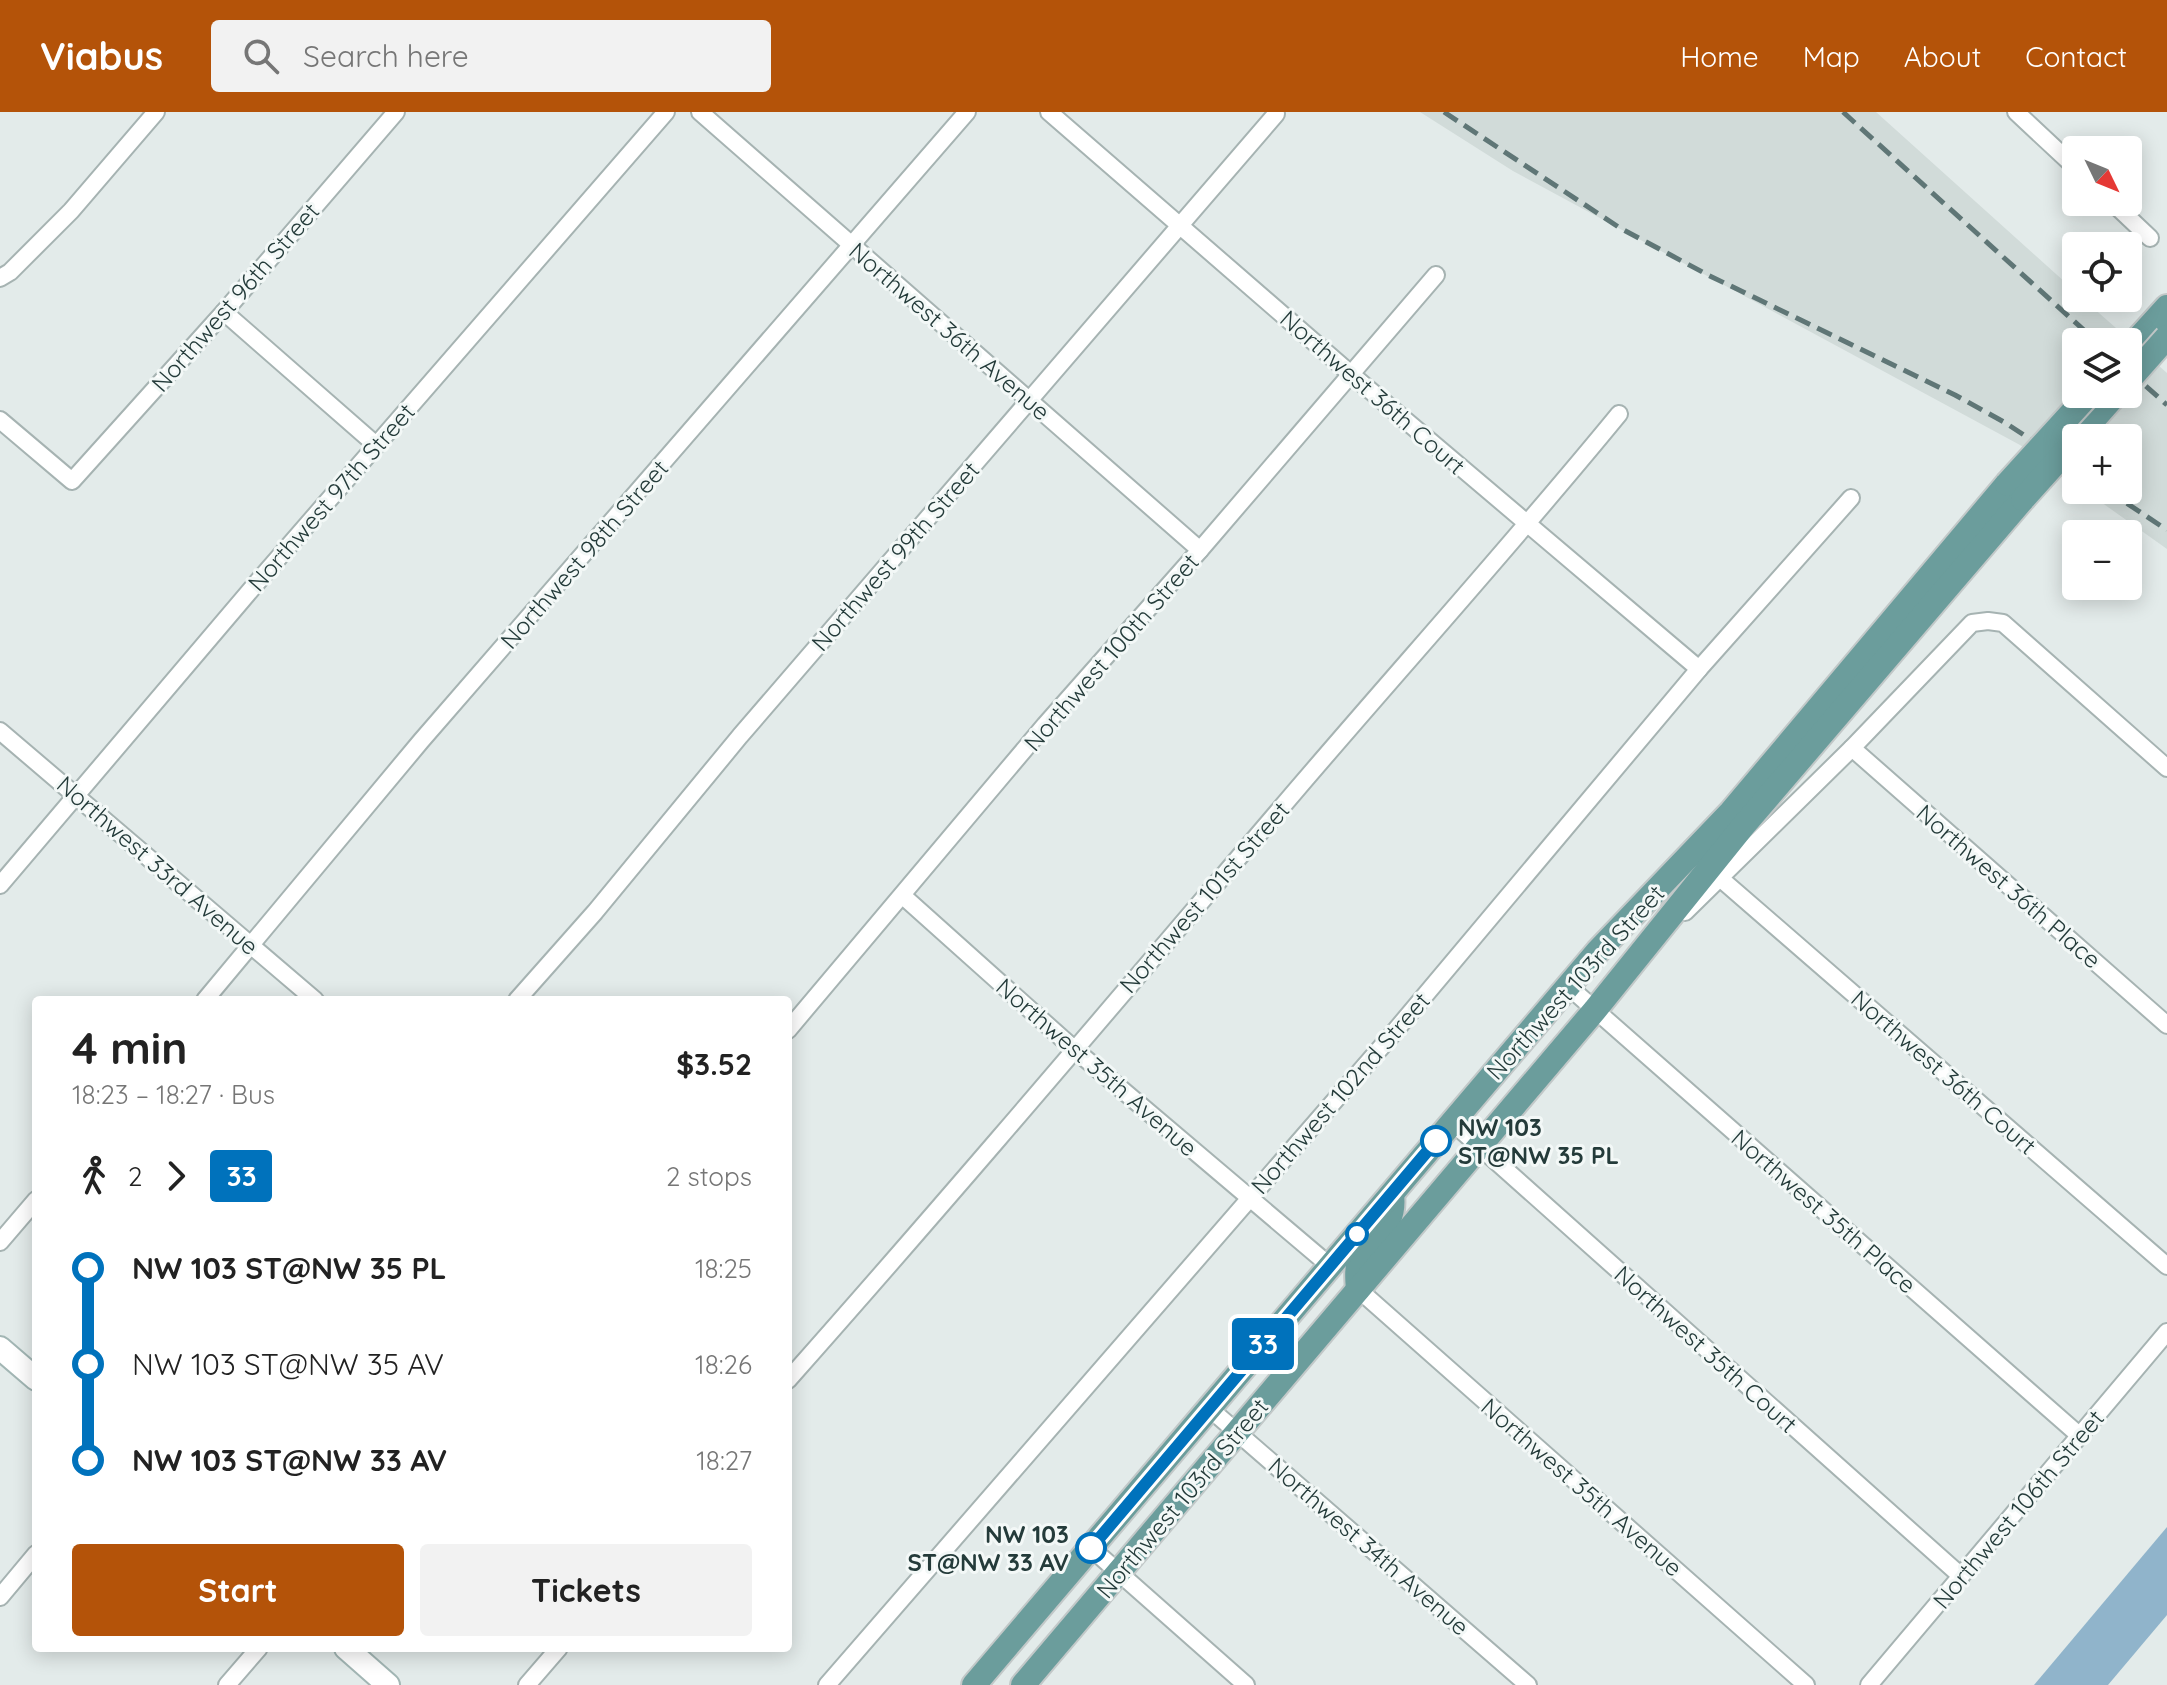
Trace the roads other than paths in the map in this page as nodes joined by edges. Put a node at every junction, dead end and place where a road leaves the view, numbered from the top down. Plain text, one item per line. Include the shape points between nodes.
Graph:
1 (156, 112) edge
2 (396, 112) edge
3 (666, 112) edge
4 (700, 112) edge
5 (967, 112) edge
6 (1049, 112) edge
7 (2016, 112) edge
8 (1276, 114) dead end
9 (2062, 155) edge
10 (2127, 216) edge
11 (1180, 224) junction
12 (2150, 238) dead end
13 (850, 246) junction
14 (1436, 275) dead end
15 (0, 278) edge
16 (224, 312) junction
17 (2162, 322) edge
18 (2142, 338) edge
19 (2142, 357) edge
20 (1352, 375) junction
21 (1030, 400) junction
22 (2078, 408) edge
23 (2104, 408) edge
24 (1619, 414) dead end
25 (0, 420) edge
26 (2090, 424) edge
27 (376, 445) junction
28 (2062, 452) edge
29 (2015, 492) junction
30 (1851, 498) dead end
31 (1528, 525) junction
32 (1200, 550) junction
33 (1699, 669) junction
34 (0, 731) edge
35 (1852, 748) junction
36 (2167, 768) edge
37 (77, 795) junction
38 (1721, 879) junction
39 (0, 885) edge
40 (903, 896) junction
41 (1650, 942) junction
42 (251, 946) junction
43 (1568, 986) junction
44 (208, 996) edge
45 (310, 996) edge
46 (521, 996) edge
47 (1595, 1010) junction
48 (792, 1025) edge
49 (2167, 1025) edge
50 (1074, 1049) junction
51 (1452, 1122) junction
52 (1479, 1146) junction
53 (1392, 1193) junction
54 (1249, 1197) junction
55 (32, 1205) edge
56 (0, 1242) edge
57 (1330, 1266) junction
58 (2167, 1266) edge
59 (1358, 1289) junction
60 (2167, 1332) edge
61 (0, 1348) edge
62 (1297, 1363) junction
63 (792, 1375) edge
64 (32, 1376) edge
65 (1209, 1408) junction
66 (1237, 1431) junction
67 (2080, 1436) junction
68 (1091, 1548) junction
69 (32, 1559) edge
70 (1120, 1571) junction
71 (1961, 1576) junction
72 (0, 1597) edge
73 (256, 1652) edge
74 (351, 1652) edge
75 (556, 1652) edge
76 (227, 1685) edge
77 (388, 1685) edge
78 (527, 1685) edge
79 (827, 1685) edge
80 (974, 1685) edge
81 (1023, 1685) edge
82 (1246, 1685) edge
83 (1528, 1685) edge
84 (1806, 1685) edge
85 (1869, 1685) edge

1 - 15 street via 71,211
2 - 16 street, Northwest 96th Street
3 - 27 street, Northwest 97th Street
4 - 13 street, Northwest 36th Avenue
5 - 13 street, Northwest 98th Street
6 - 11 street, Northwest 36th Court
7 - 9 street
8 - 11 street, Northwest 99th Street
10 - 12 street
11 - 20 street, Northwest 36th Court
11 - 21 street, Northwest 99th Street
13 - 21 street, Northwest 36th Avenue
13 - 42 street, Northwest 98th Street via 421,741
14 - 20 street, Northwest 100th Street
16 - 25 street, Northwest 96th Street via 72,481
16 - 27 street
17 - 18 main road
17 - 19 main road, bridge
20 - 31 street, Northwest 36th Court
20 - 32 street, Northwest 100th Street
21 - 32 street, Northwest 36th Avenue
21 - 46 street, Northwest 99th Street
22 - 29 main road, Northwest 103rd Street, bridge
23 - 26 main road, Northwest 103rd Street
24 - 31 street, Northwest 101st Street
27 - 37 street, Northwest 97th Street
28 - 29 main road, Northwest 103rd Street, bridge
29 - 41 main road, Northwest 103rd Street
29 - 43 main road, Northwest 103rd Street via 1731,812
30 - 33 street, Northwest 102nd Street
31 - 33 street, Northwest 36th Court
31 - 50 street, Northwest 101st Street
32 - 40 street, Northwest 100th Street
33 - 54 street, Northwest 102nd Street
34 - 37 street, Northwest 33rd Avenue
35 - 36 street, Northwest 103rd Street via 1972,623 1988,621 2003,623
35 - 38 street, Northwest 103rd Street
35 - 49 street, Northwest 36th Place
37 - 39 street, Northwest 97th Street
37 - 42 street, Northwest 33rd Avenue
38 - 41 street, Northwest 103rd Street
38 - 58 street, Northwest 36th Court
40 - 48 street, Northwest 100th Street
40 - 50 street, Northwest 35th Avenue
41 - 47 main road, Northwest 103rd Street
42 - 44 street, Northwest 98th Street
42 - 45 street, Northwest 33rd Avenue
43 - 47 street, Northwest 35th Place
43 - 51 main road, Northwest 103rd Street
47 - 52 main road, Northwest 103rd Street
47 - 67 street, Northwest 35th Place
50 - 54 street, Northwest 35th Avenue
50 - 63 street, Northwest 101st Street
51 - 52 street, Northwest 35th Court
51 - 53 main road, Northwest 103rd Street
52 - 59 main road, Northwest 103rd Street
52 - 71 street, Northwest 35th Court
53 - 57 main road, Northwest 103rd Street
53 - 59 main road via 1394,1209 1386,1227 1362,1256
54 - 57 street, Northwest 35th Avenue
54 - 79 street, Northwest 102nd Street
55 - 56 street
57 - 62 main road via 1332,1300 1298,1346
57 - 65 main road, Northwest 103rd Street
59 - 62 main road, Northwest 103rd Street
59 - 84 street, Northwest 35th Avenue
60 - 67 street, Northwest 106th Street
61 - 64 main road
62 - 66 main road, Northwest 103rd Street
65 - 66 street, Northwest 34th Avenue
65 - 68 main road, Northwest 103rd Street
66 - 70 main road, Northwest 103rd Street
66 - 83 street, Northwest 34th Avenue
67 - 71 street, Northwest 106th Street
68 - 70 street
68 - 80 main road, Northwest 103rd Street
69 - 72 street
70 - 81 main road, Northwest 103rd Street
70 - 82 street
71 - 85 street, Northwest 106th Street
73 - 76 street
74 - 77 main road
75 - 78 street

